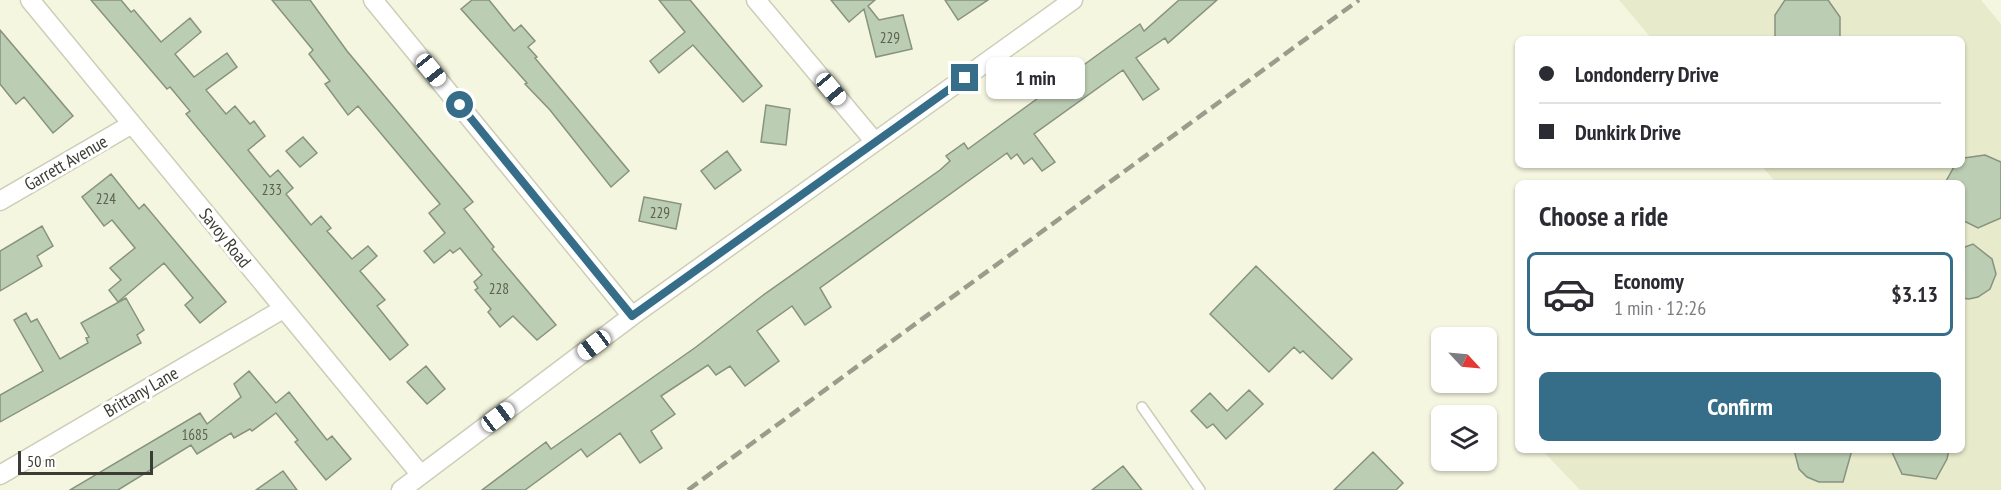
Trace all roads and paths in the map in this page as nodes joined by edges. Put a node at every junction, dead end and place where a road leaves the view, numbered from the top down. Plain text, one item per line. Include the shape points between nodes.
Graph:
1 (30, 0) edge
2 (373, 0) edge
3 (756, 0) edge
4 (1073, 0) edge
5 (132, 124) junction
6 (875, 142) junction
7 (0, 201) edge
8 (283, 309) junction
9 (632, 316) junction
10 (1142, 407) dead end
11 (0, 475) edge
12 (421, 475) junction
13 (401, 490) edge
14 (1200, 490) edge

1 - 5 street, Savoy Road
2 - 9 street
3 - 6 street
4 - 6 street
5 - 7 street, Garrett Avenue
5 - 8 street, Savoy Road
6 - 9 street
8 - 11 street, Brittany Lane
8 - 12 street, Savoy Road
9 - 12 street
10 - 14 lane
12 - 13 street

